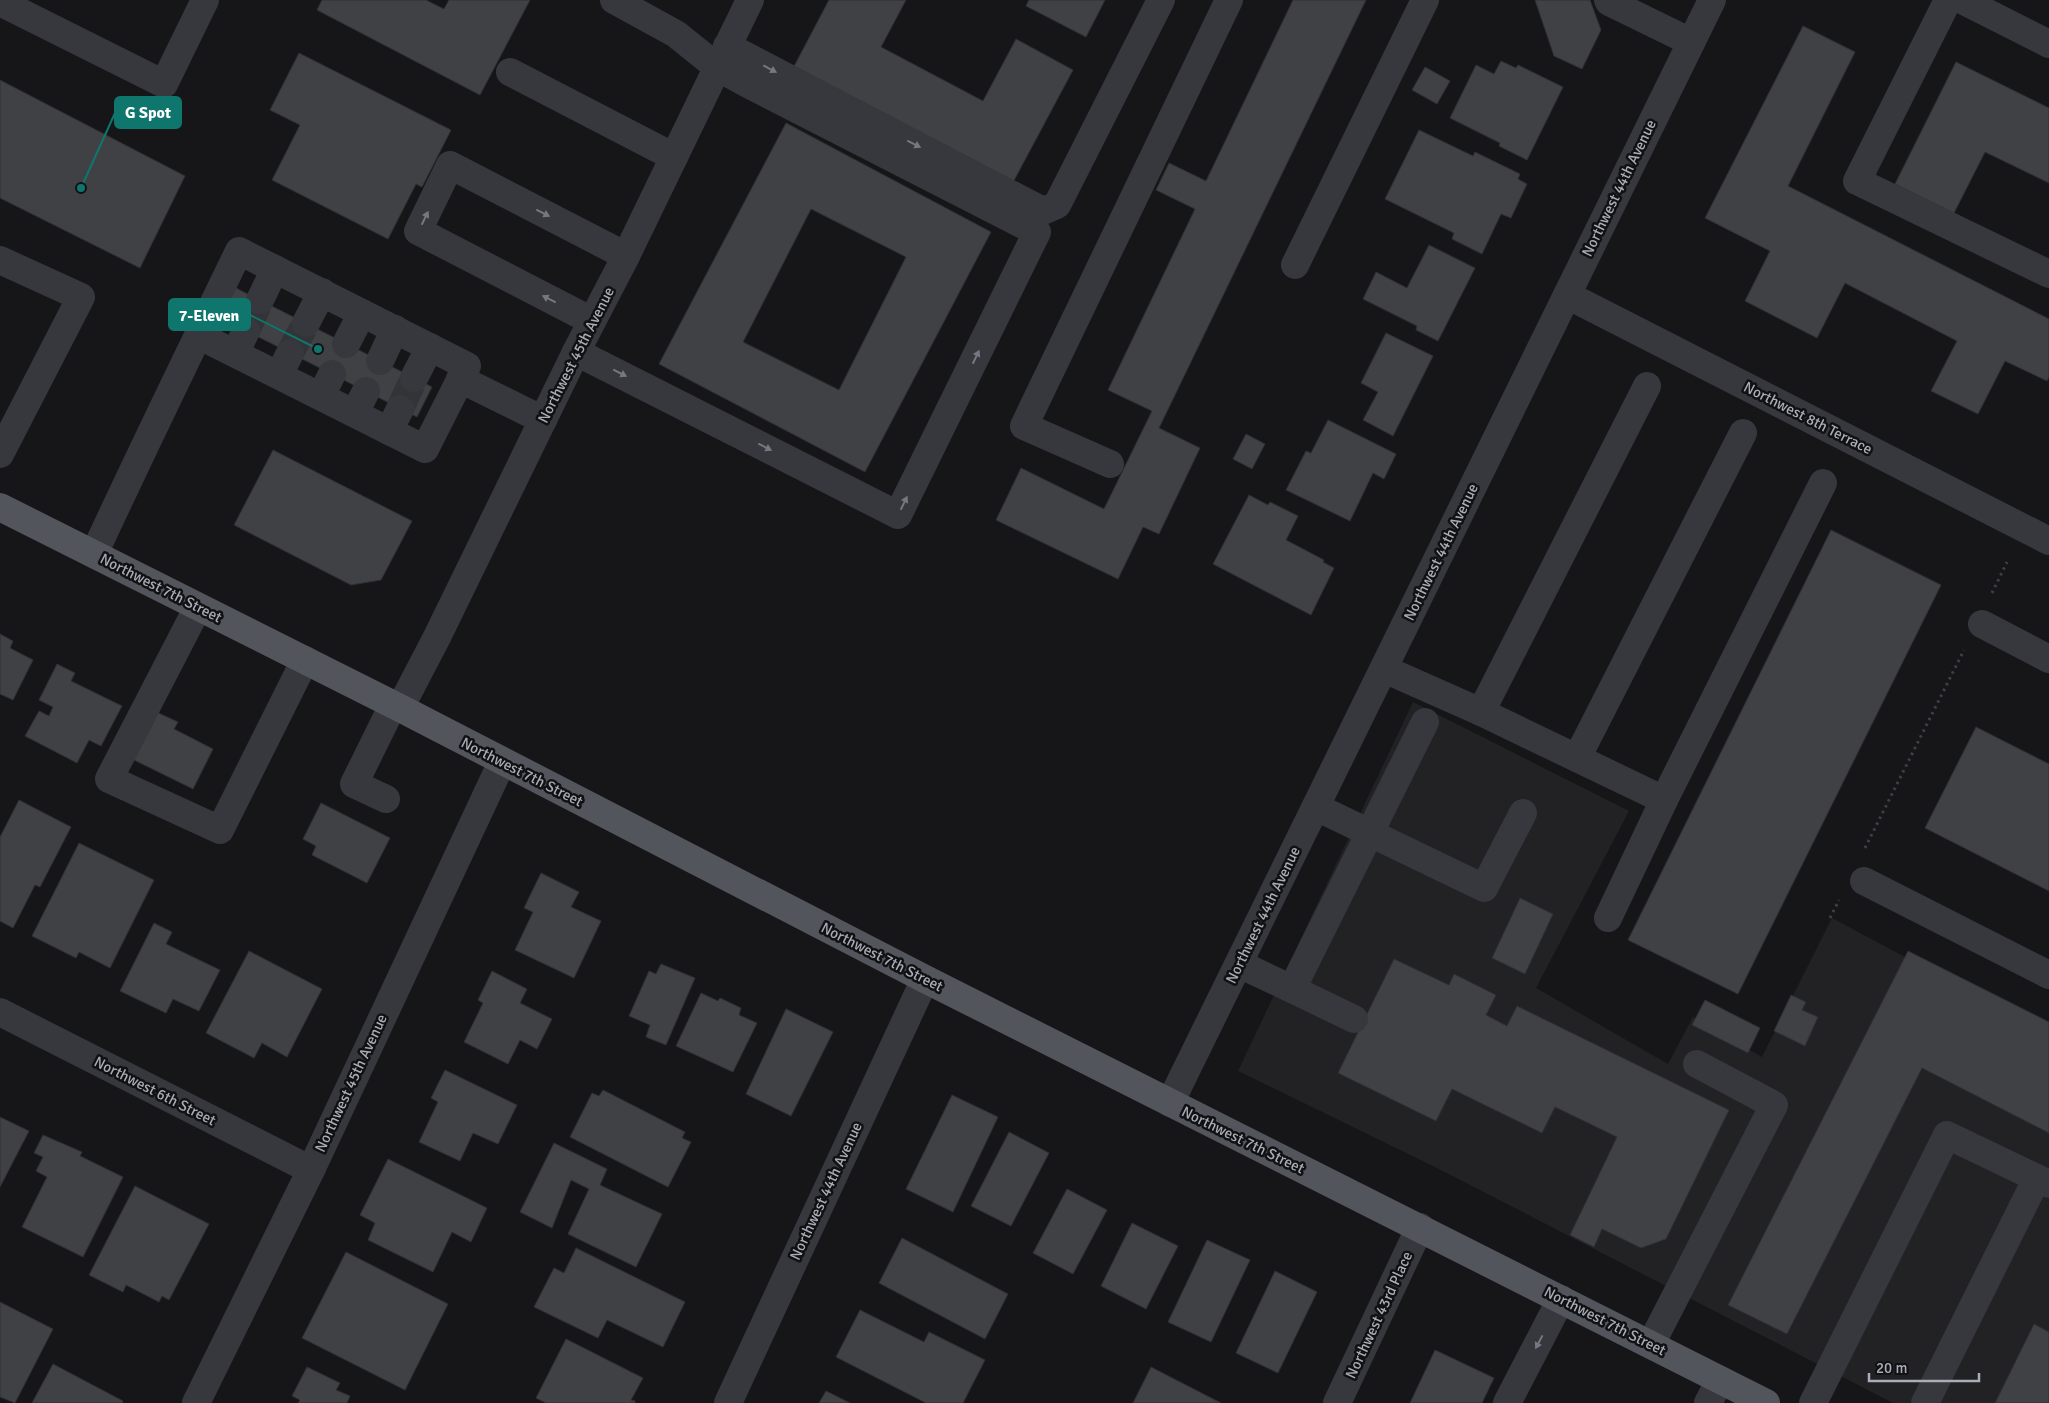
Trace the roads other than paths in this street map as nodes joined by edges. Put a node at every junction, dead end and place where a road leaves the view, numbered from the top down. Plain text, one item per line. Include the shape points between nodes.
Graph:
1 (205, 0) edge
2 (614, 0) edge
3 (750, 0) edge
4 (1161, 0) edge
5 (1229, 0) edge
6 (1425, 0) edge
7 (1608, 0) edge
8 (1712, 0) edge
9 (1948, 0) edge
10 (1962, 0) edge
11 (0, 2) edge
12 (1691, 42) junction
13 (2049, 44) edge
14 (722, 56) junction
15 (510, 72) dead end
16 (674, 157) junction
17 (626, 256) junction
18 (0, 260) edge
19 (1295, 265) dead end
20 (275, 269) junction
21 (2049, 274) edge
22 (322, 292) junction
23 (1567, 295) junction
24 (260, 300) tunnel mouth
25 (362, 313) junction
26 (592, 321) junction
27 (306, 323) tunnel mouth
28 (394, 329) junction
29 (198, 335) junction
30 (346, 344) dead end
31 (430, 347) junction
32 (576, 352) junction
33 (380, 361) dead end
34 (414, 378) tunnel mouth
35 (460, 379) junction
36 (1647, 386) dead end
37 (543, 420) junction
38 (1743, 433) dead end
39 (0, 454) edge
40 (1110, 464) dead end
41 (1823, 483) dead end
42 (0, 507) edge
43 (2049, 541) edge
44 (94, 554) junction
45 (198, 606) junction
46 (1975, 633) road end
47 (2049, 659) edge
48 (305, 660) junction
49 (1384, 669) junction
50 (397, 707) junction
51 (1481, 712) junction
52 (1425, 722) dead end
53 (1577, 758) junction
54 (502, 762) junction
55 (386, 799) dead end
56 (1664, 800) junction
57 (1316, 807) junction
58 (1523, 813) dead end
59 (1370, 833) junction
60 (1856, 876) road end
61 (1608, 918) dead end
62 (1239, 964) junction
63 (2049, 975) edge
64 (925, 979) junction
65 (1292, 989) junction
66 (0, 1012) edge
67 (1354, 1019) dead end
68 (1697, 1064) dead end
69 (1170, 1104) junction
70 (311, 1170) junction
71 (2043, 1181) edge
72 (1420, 1227) junction
73 (1561, 1299) junction
74 (1651, 1344) junction
75 (1714, 1391) edge
76 (196, 1403) edge
77 (728, 1403) edge
78 (1337, 1403) edge
79 (1507, 1403) edge
80 (1766, 1403) edge
81 (1813, 1403) edge
82 (1925, 1403) edge

1 - 11 street via 164,84
2 - 14 street
3 - 14 street, Northwest 45th Avenue
14 -> 4 street via 1043,211 1057,205
5 - 40 street via 1024,426
6 - 19 street
7 - 12 street
8 - 12 street, Northwest 44th Avenue
9 - 21 street via 1857,181
10 - 13 street
12 - 23 street, Northwest 44th Avenue
14 - 16 street, Northwest 45th Avenue
32 -> 14 street via 898,515 1037,232
15 - 16 street
16 - 17 street, Northwest 45th Avenue
17 - 26 street, Northwest 45th Avenue
26 -> 17 street via 418,232 450,165
18 - 39 street via 81,297
20 - 22 street
20 - 24 street
20 - 29 street via 239,251
22 - 25 street
22 - 27 street
23 - 43 street, Northwest 8th Terrace
23 - 49 street, Northwest 44th Avenue
25 - 28 street
25 - 30 street
26 - 32 street, Northwest 45th Avenue
28 - 31 street
28 - 33 street
29 - 35 street via 240,342 285,364 395,420 425,449
29 - 44 street
31 - 34 street
31 - 35 street via 467,366
32 - 37 street, Northwest 45th Avenue
35 - 37 street
36 - 51 street
37 - 50 street, Northwest 45th Avenue via 437,637
38 - 53 street
41 - 56 street
42 - 44 main road, Northwest 7th Street
44 - 45 main road, Northwest 7th Street
45 - 48 main road, Northwest 7th Street
45 - 48 street via 110,779 220,830
46 - 47 street
48 - 50 main road, Northwest 7th Street
49 - 51 street
49 - 57 street, Northwest 44th Avenue
50 - 54 main road, Northwest 7th Street
50 - 55 street, Northwest 45th Avenue via 354,784
51 - 53 street
52 - 59 street
53 - 56 street
54 - 64 main road, Northwest 7th Street
54 - 70 street, Northwest 45th Avenue
56 - 61 street
57 - 59 street
57 - 62 street, Northwest 44th Avenue
58 - 59 street via 1484,888
59 - 65 street
60 - 63 street
62 - 65 street
62 - 69 street, Northwest 44th Avenue
64 - 69 main road, Northwest 7th Street
64 - 77 street, Northwest 44th Avenue
65 - 67 street
66 - 70 street, Northwest 6th Street
68 - 74 street via 1774,1105
69 - 72 main road, Northwest 7th Street
70 - 76 street, Northwest 45th Avenue
71 - 81 street via 1947,1135
71 - 82 street
72 - 73 main road, Northwest 7th Street
72 - 78 street, Northwest 43rd Place
73 - 74 main road, Northwest 7th Street
73 -> 79 street
74 - 75 main road, Northwest 7th Street
75 - 80 main road, Northwest 7th Street

